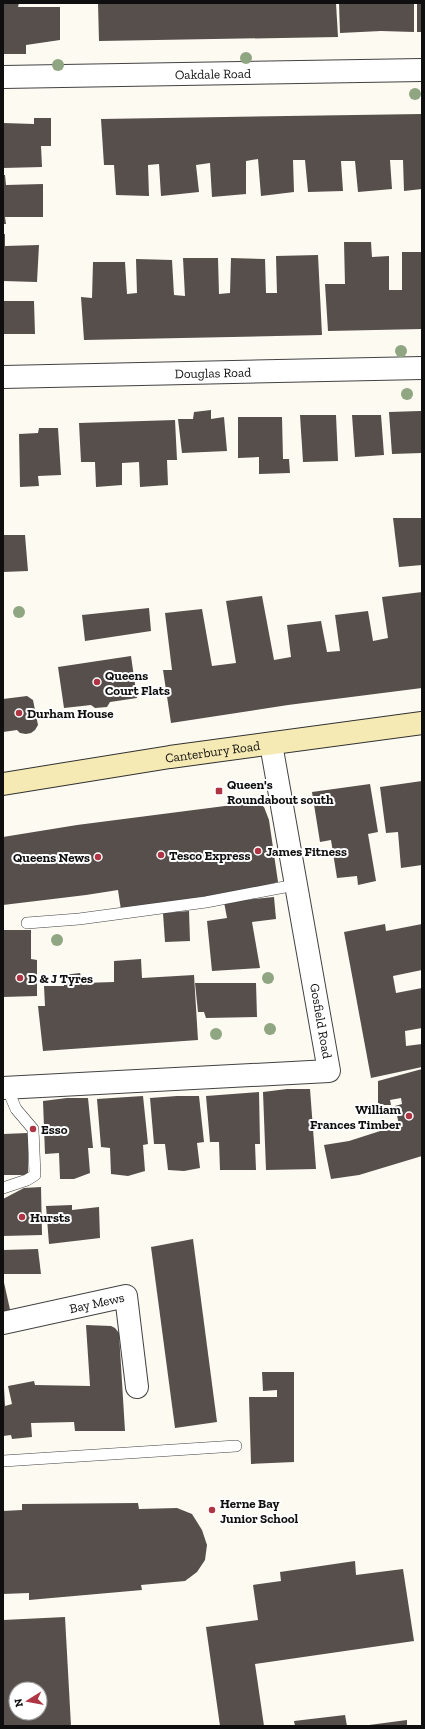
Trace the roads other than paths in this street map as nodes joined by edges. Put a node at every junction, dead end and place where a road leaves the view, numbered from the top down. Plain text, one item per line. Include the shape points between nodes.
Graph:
1 (422, 70) edge
2 (3, 77) edge
3 (422, 368) edge
4 (3, 377) edge
5 (422, 723) edge
6 (272, 744) junction
7 (3, 784) edge
8 (296, 885) junction
9 (27, 923) dead end
10 (5, 1088) edge
11 (3, 1188) edge
12 (3, 1324) edge
13 (137, 1387) dead end
14 (236, 1446) dead end
15 (3, 1461) edge

1 - 2 street, Oakdale Road
3 - 4 street, Douglas Road
5 - 6 main road, Canterbury Road
6 - 7 main road, Canterbury Road via 170,757
6 - 8 street, Gosfield Road
8 - 9 lane via 206,902 79,919
8 - 10 street, Gosfield Road via 329,1071
10 - 11 lane via 16,1109 33,1129 35,1175
12 - 13 street, Bay Mews via 126,1296
14 - 15 lane

